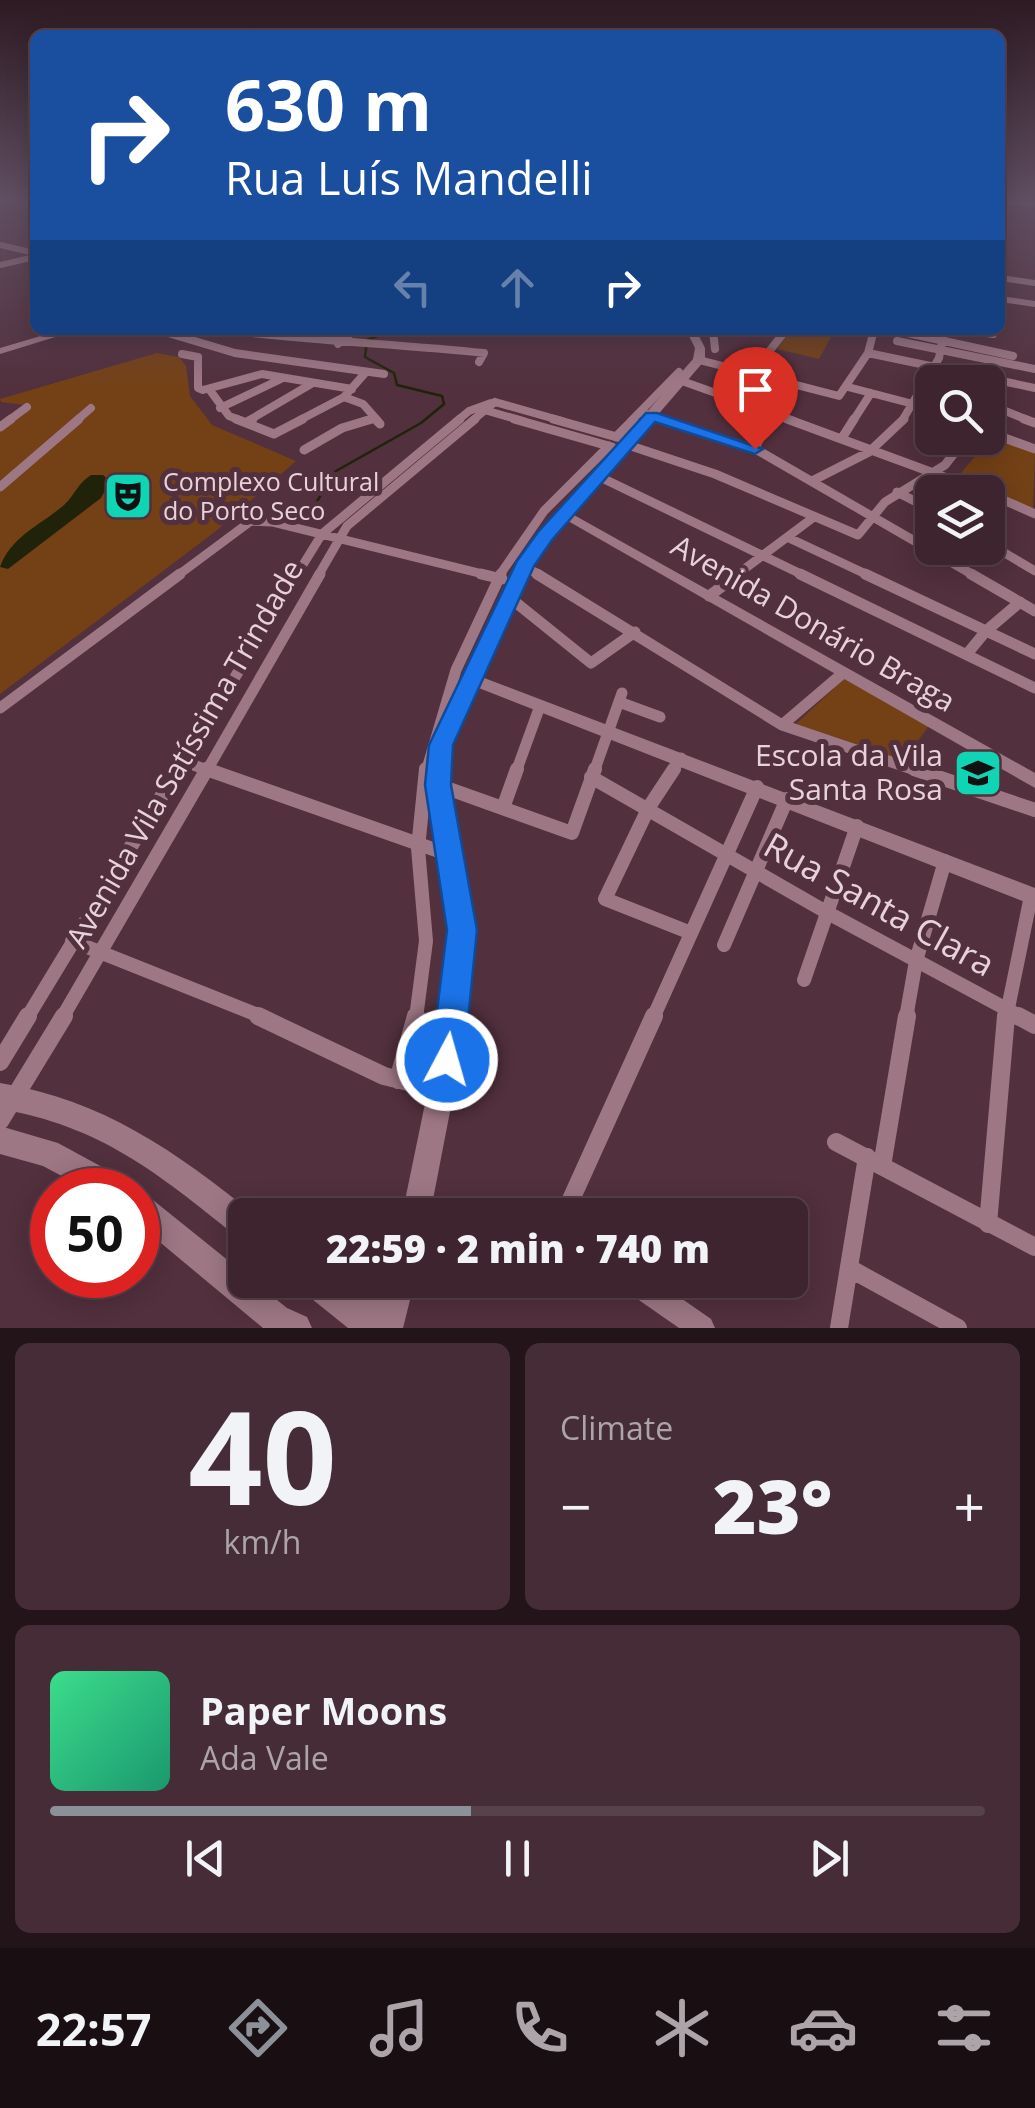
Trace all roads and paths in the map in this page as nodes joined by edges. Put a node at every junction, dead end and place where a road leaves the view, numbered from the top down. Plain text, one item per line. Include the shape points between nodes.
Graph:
1 (1005, 279) edge
2 (1035, 282) edge
3 (1005, 300) edge
4 (1035, 304) edge
5 (30, 334) edge
6 (56, 335) edge
7 (174, 335) edge
8 (244, 335) edge
9 (272, 335) edge
10 (348, 335) edge
11 (694, 335) edge
12 (714, 335) edge
13 (782, 335) edge
14 (873, 335) edge
15 (912, 335) edge
16 (944, 335) edge
17 (898, 340) dead end
18 (0, 342) edge
19 (338, 344) junction
20 (944, 346) junction
21 (217, 348) junction
22 (715, 349) dead end
23 (0, 351) edge
24 (868, 353) junction
25 (182, 354) dead end
26 (1013, 356) dead end
27 (198, 357) junction
28 (699, 360) junction
29 (480, 362) dead end
30 (921, 365) edge
31 (935, 365) edge
32 (1035, 369) edge
33 (366, 372) junction
34 (384, 374) dead end
35 (752, 374) junction
36 (680, 376) junction
37 (283, 378) junction
38 (1005, 382) edge
39 (311, 384) junction
40 (848, 387) junction
41 (1035, 388) edge
42 (352, 389) junction
43 (206, 390) junction
44 (872, 393) junction
45 (344, 397) junction
46 (915, 405) edge
47 (486, 406) junction
48 (27, 407) dead end
49 (91, 408) dead end
50 (220, 408) junction
51 (915, 408) edge
52 (1005, 411) edge
53 (646, 414) junction
54 (772, 414) junction
55 (248, 422) junction
56 (1035, 423) edge
57 (0, 427) edge
58 (842, 438) junction
59 (1005, 439) edge
60 (617, 443) junction
61 (878, 448) junction
62 (755, 449) junction
63 (304, 450) dead end
64 (1035, 450) edge
65 (956, 455) edge
66 (937, 472) junction
67 (944, 475) edge
68 (600, 476) junction
69 (812, 481) junction
70 (0, 487) edge
71 (897, 492) junction
72 (915, 501) edge
73 (1005, 501) edge
74 (545, 510) junction
75 (565, 514) junction
76 (873, 514) junction
77 (1035, 514) edge
78 (814, 517) junction
79 (322, 534) junction
80 (340, 538) junction
81 (789, 538) junction
82 (1005, 552) edge
83 (767, 555) junction
84 (524, 566) junction
85 (1035, 571) edge
86 (508, 586) junction
87 (708, 596) junction
88 (1020, 602) junction
89 (1035, 610) edge
90 (986, 630) junction
91 (635, 632) junction
92 (967, 654) junction
93 (1035, 654) edge
94 (843, 673) junction
95 (471, 679) junction
96 (1035, 688) edge
97 (540, 706) junction
98 (0, 708) edge
99 (660, 717) dead end
100 (782, 725) junction
101 (606, 730) junction
102 (681, 758) junction
103 (182, 760) junction
104 (207, 771) junction
105 (591, 777) junction
106 (1035, 781) edge
107 (438, 785) junction
108 (757, 787) junction
109 (787, 798) junction
110 (649, 807) junction
111 (504, 808) junction
112 (1035, 810) edge
113 (857, 826) junction
114 (418, 845) junction
115 (447, 854) junction
116 (727, 855) junction
117 (945, 861) junction
118 (756, 872) junction
119 (1033, 896) edge
120 (828, 914) junction
121 (691, 933) junction
122 (72, 941) junction
123 (724, 945) dead end
124 (102, 953) junction
125 (916, 961) junction
126 (804, 980) dead end
127 (1007, 1010) junction
128 (1035, 1025) edge
129 (0, 1062) edge
130 (398, 1080) junction
131 (441, 1090) junction
132 (5, 1105) edge
133 (0, 1140) edge
134 (836, 1142) dead end
135 (874, 1162) junction
136 (76, 1168) edge
137 (419, 1198) edge
138 (572, 1198) edge
139 (228, 1213) edge
140 (160, 1224) edge
141 (988, 1224) junction
142 (1035, 1247) edge
143 (850, 1268) junction
144 (335, 1298) edge
145 (375, 1298) edge
146 (395, 1298) edge
147 (658, 1298) edge
148 (340, 1302) junction
149 (286, 1325) edge
150 (373, 1328) edge
151 (387, 1328) edge
152 (702, 1328) edge
153 (839, 1328) edge
154 (958, 1328) edge

1 - 2 street
3 - 4 main road
5 - 18 main road
6 - 23 main road
7 - 21 street
8 - 21 street
9 - 19 street
10 - 19 street
11 - 28 main road
12 - 22 street
13 - 35 street
14 - 24 street
15 - 20 street
16 - 20 street
17 - 20 street
19 - 29 street via 484,353
20 - 26 street
20 - 31 street
20 - 32 street
21 - 27 street
21 - 33 street
24 - 30 street
24 - 40 street
25 - 27 street
27 - 43 street via 198,388
28 - 35 street
28 - 36 main road
33 - 34 street
33 - 42 street
35 - 40 street via 839,396
36 - 53 main road
36 - 54 street
37 - 39 street
37 - 43 street via 262,374
37 - 50 street
38 - 41 street
39 - 42 street
39 - 55 street
40 - 44 street
42 - 45 street
43 - 50 street
44 - 46 street
44 - 58 street
45 - 55 street via 274,434
45 - 63 street via 363,404 377,421 342,428
47 - 60 street
47 - 79 street, Avenida Vila Satíssima Trindade
47 - 80 street, Avenida Vila Satíssima Trindade
48 - 57 street
49 - 70 street
50 - 55 street
51 - 61 street
52 - 56 street
53 - 60 main road
53 - 62 street
54 - 58 street
54 - 62 street
58 - 61 street
59 - 64 street
60 - 68 main road
60 - 74 street
60 - 78 street via 715,474
61 - 66 street
61 - 69 street
62 - 69 street
65 - 66 street
66 - 67 street
66 - 71 street
68 - 75 main road
68 - 83 street
69 - 76 street
71 - 72 street
71 - 76 street
73 - 77 street
74 - 75 street
74 - 86 street
75 - 84 main road
75 - 87 street, Avenida Donário Braga
76 - 78 street via 858,535
76 - 88 street
78 - 81 street
79 - 80 street
79 - 98 street via 264,520 246,524
79 - 103 street, Avenida Vila Satíssima Trindade
80 - 86 street
80 - 104 street, Avenida Vila Satíssima Trindade
81 - 83 street
81 - 90 street
82 - 85 street
83 - 87 street
83 - 92 street
84 - 86 main road
84 - 91 street
86 - 91 street via 590,663
86 - 95 main road
86 - 114 street via 477,620 434,732
87 - 94 street, Avenida Donário Braga
88 - 89 street
88 - 90 street
90 - 92 street
90 - 93 street
91 - 100 street
92 - 96 street
94 - 100 street
94 - 106 street, Avenida Donário Braga
95 - 97 street
95 - 107 main road via 441,745
97 - 101 street
97 - 111 street
99 - 101 street via 620,698
100 - 112 street
101 - 102 street
101 - 105 street
102 - 108 street
102 - 110 street
103 - 104 street
103 - 122 street, Avenida Vila Satíssima Trindade
104 - 114 street
104 - 124 street, Avenida Vila Satíssima Trindade
105 - 110 street, Rua Santa Clara
105 - 111 street via 572,833
107 - 111 street
107 - 115 main road
108 - 109 street
108 - 116 street
109 - 113 street
109 - 118 street
110 - 116 street, Rua Santa Clara
110 - 121 street via 604,900
113 - 117 street
113 - 120 street
114 - 115 street
114 - 130 street via 426,925 411,1050
115 - 131 main road via 462,930
116 - 118 street, Rua Santa Clara
116 - 121 street
117 - 119 street
117 - 125 street
118 - 120 street, Rua Santa Clara
118 - 123 street
119 - 127 street
120 - 125 street, Rua Santa Clara
120 - 126 street
121 - 138 street
122 - 124 street
122 - 129 street, Avenida Vila Satíssima Trindade
124 - 130 street
124 - 132 street, Avenida Vila Satíssima Trindade
125 - 127 street, Rua Santa Clara
125 - 135 street
127 - 128 street, Rua Santa Clara
127 - 141 street
130 - 131 street
131 - 137 main road
132 - 139 main road via 65,1111 134,1141
133 - 136 main road
134 - 135 street
135 - 141 street
135 - 143 street
140 - 149 main road
141 - 142 street
143 - 153 street
143 - 154 street
144 - 148 main road
145 - 148 main road
146 - 151 main road
147 - 152 street
148 - 150 main road

